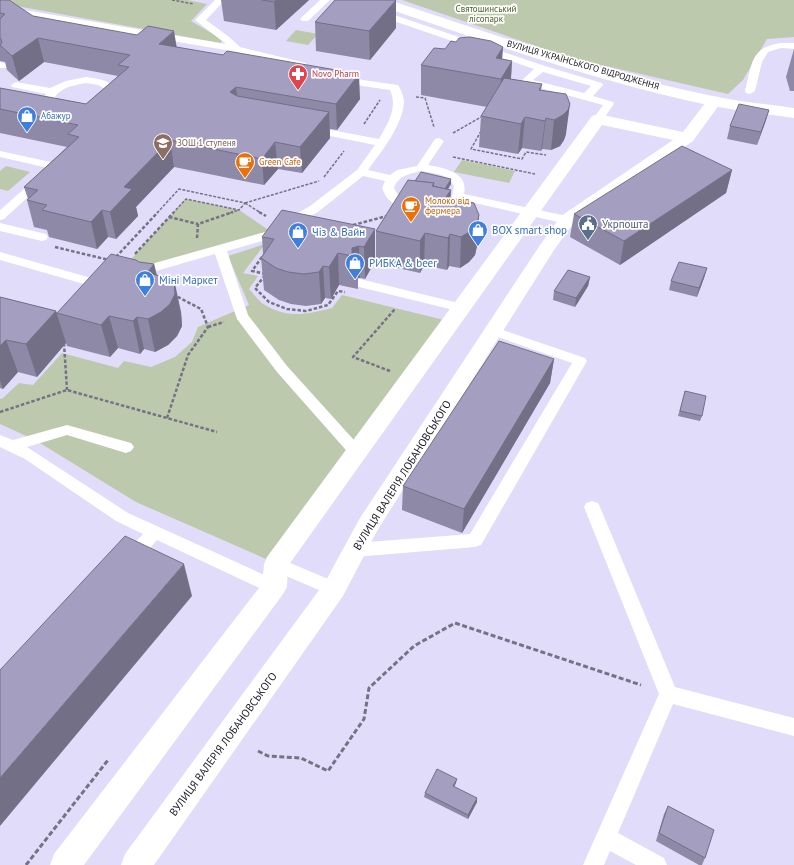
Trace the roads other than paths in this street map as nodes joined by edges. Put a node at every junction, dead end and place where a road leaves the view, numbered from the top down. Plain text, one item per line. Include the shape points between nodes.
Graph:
1 (220, 0) edge
2 (325, 0) edge
3 (341, 0) edge
4 (376, 0) edge
5 (0, 9) edge
6 (305, 19) dead end
7 (503, 42) junction
8 (794, 46) edge
9 (237, 49) junction
10 (491, 51) junction
11 (314, 68) edge
12 (541, 68) junction
13 (333, 74) edge
14 (16, 84) edge
15 (750, 91) dead end
16 (53, 92) junction
17 (586, 97) junction
18 (714, 101) junction
19 (794, 113) edge
20 (598, 119) junction
21 (300, 128) edge
22 (687, 138) junction
23 (439, 141) road end
24 (382, 142) junction
25 (0, 154) edge
26 (421, 168) junction
27 (361, 172) junction
28 (392, 179) junction
29 (458, 196) junction
30 (399, 203) junction
31 (531, 212) junction
32 (391, 215) edge
33 (0, 216) edge
34 (568, 220) junction
35 (0, 227) edge
36 (42, 237) edge
37 (220, 249) junction
38 (0, 256) edge
39 (153, 268) junction
40 (360, 283) edge
41 (151, 290) edge
42 (462, 308) junction
43 (494, 331) junction
44 (5, 443) edge
45 (126, 447) dead end
46 (357, 453) junction
47 (592, 507) dead end
48 (155, 532) junction
49 (355, 550) junction
50 (276, 564) junction
51 (118, 573) edge
52 (274, 587) junction
53 (334, 589) junction
54 (668, 694) junction
55 (794, 727) edge
56 (605, 837) junction
57 (64, 865) edge
58 (136, 865) edge
59 (593, 865) edge
60 (657, 865) edge

1 - 9 lane via 200,20
2 - 6 lane
3 - 10 lane
4 - 7 street, ВУЛИЦЯ УКРАЇНСЬКОГО ВІДРОДЖЕННЯ
5 - 9 lane
7 - 10 lane
7 - 18 street, ВУЛИЦЯ УКРАЇНСЬКОГО ВІДРОДЖЕННЯ via 590,69
8 - 15 lane via 774,45 763,50
9 - 11 lane
10 - 12 lane
12 - 17 lane via 598,85
12 - 17 lane via 526,81
13 - 24 lane via 362,83 394,87 399,101
14 - 16 lane
16 - 16 lane via 67,84 86,80 103,83 108,86 111,95 100,105 71,110 55,106 50,96
17 - 20 lane via 609,104
18 - 19 street, ВУЛИЦЯ УКРАЇНСЬКОГО ВІДРОДЖЕННЯ
18 - 22 street, ВУЛИЦЯ ВАЛЕРІЯ ЛОБАНОВСЬКОГО
20 - 22 street
20 - 31 street
21 - 24 lane
22 - 34 street, ВУЛИЦЯ ВАЛЕРІЯ ЛОБАНОВСЬКОГО
23 - 26 lane
24 - 27 lane
25 - 33 lane via 56,166
26 - 28 lane via 409,170
26 - 29 lane via 438,170 453,176 459,182
27 - 28 lane
27 - 37 lane via 314,209 269,235
28 - 30 lane via 388,185 388,192
29 - 30 lane via 453,202 432,209 420,209
29 - 31 lane
30 - 32 lane
31 - 34 lane
31 - 42 street
34 - 43 street, ВУЛИЦЯ ВАЛЕРІЯ ЛОБАНОВСЬКОГО via 546,249
35 - 36 lane
37 - 39 lane
37 - 46 lane via 242,316 282,370
38 - 39 lane via 91,282 119,278
39 - 41 lane
40 - 42 lane
42 - 46 street
43 - 49 street, ВУЛИЦЯ ВАЛЕРІЯ ЛОБАНОВСЬКОГО via 368,525
43 - 49 lane via 580,361 475,540
44 - 45 lane via 67,430
44 - 48 lane via 30,455 122,517
46 - 50 street
47 - 54 lane
48 - 51 lane
48 - 52 lane
49 - 53 street, ВУЛИЦЯ ВАЛЕРІЯ ЛОБАНОВСЬКОГО
50 - 52 street
50 - 53 lane
52 - 57 street
53 - 58 street, ВУЛИЦЯ ВАЛЕРІЯ ЛОБАНОВСЬКОГО
54 - 55 lane
54 - 56 lane
56 - 59 lane
56 - 60 lane

